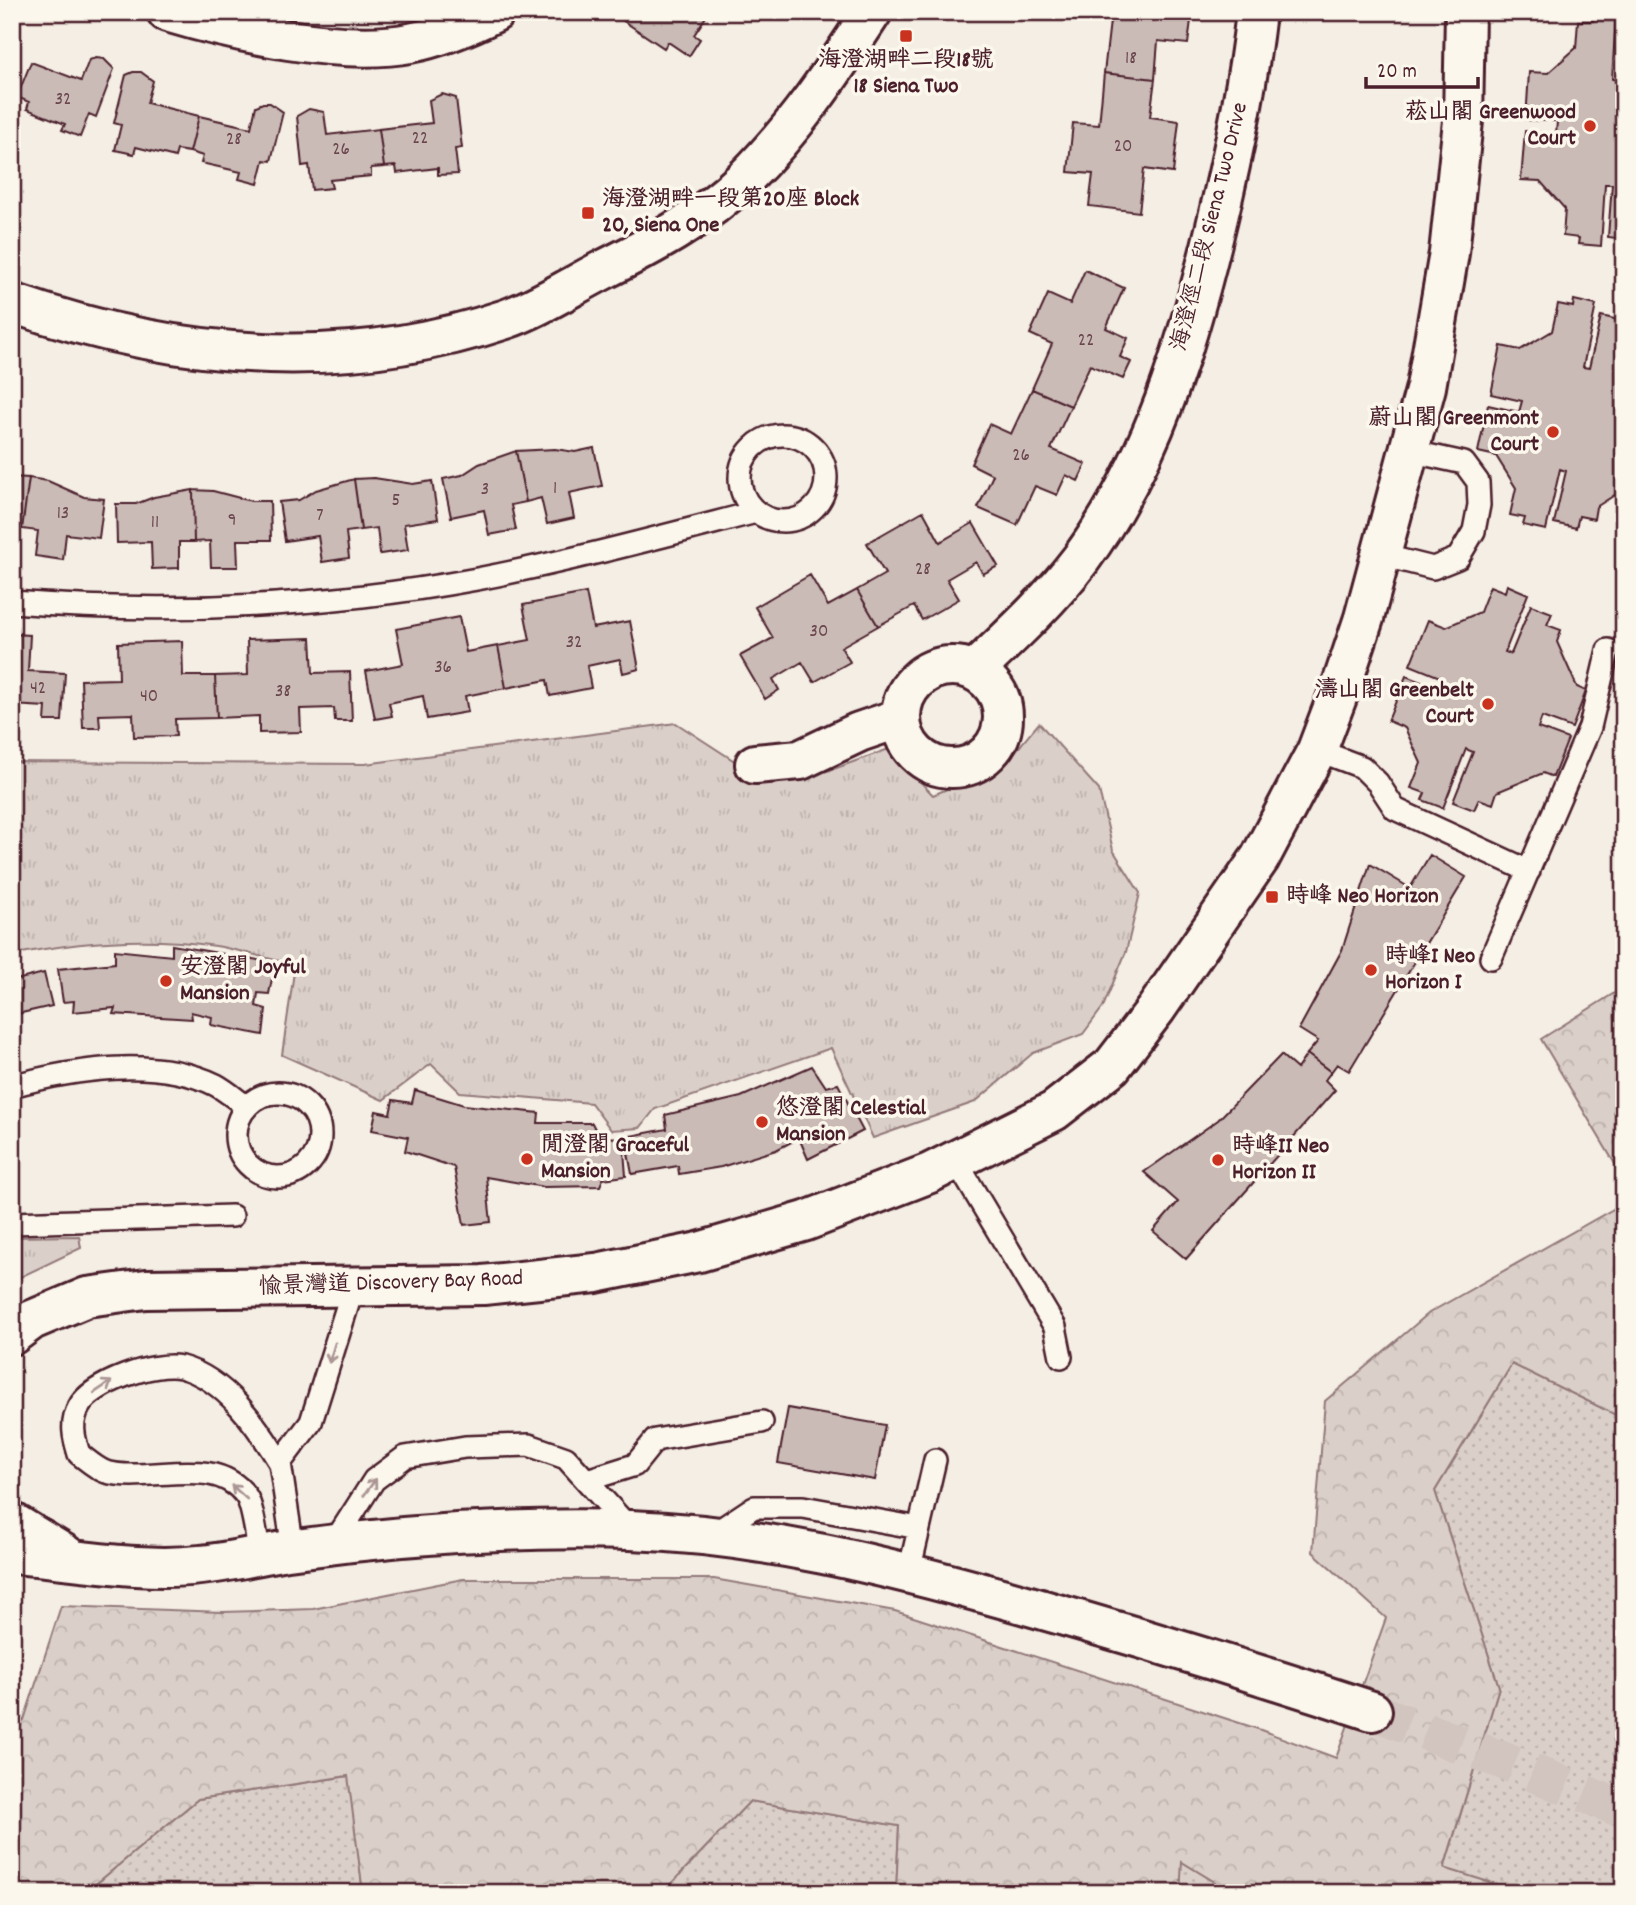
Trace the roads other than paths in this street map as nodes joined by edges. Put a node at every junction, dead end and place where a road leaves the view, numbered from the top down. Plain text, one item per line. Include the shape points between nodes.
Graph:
1 (167, 12) edge
2 (495, 12) edge
3 (872, 12) edge
4 (1256, 12) edge
5 (1465, 12) edge
6 (12, 303) edge
7 (1409, 451) junction
8 (755, 512) junction
9 (1381, 555) junction
10 (12, 602) edge
11 (1608, 650) dead end
12 (975, 670) junction
13 (900, 718) junction
14 (1317, 750) junction
15 (755, 765) dead end
16 (1529, 871) junction
17 (1491, 958) dead end
18 (12, 1086) edge
19 (247, 1107) dead end
20 (956, 1161) junction
21 (232, 1216) dead end
22 (12, 1223) edge
23 (353, 1288) junction
24 (12, 1335) edge
25 (1060, 1357) dead end
26 (762, 1422) dead end
27 (935, 1460) dead end
28 (280, 1463) junction
29 (587, 1480) junction
30 (12, 1522) edge
31 (919, 1528) junction
32 (631, 1530) junction
33 (710, 1536) junction
34 (334, 1544) junction
35 (276, 1552) junction
36 (12, 1554) edge
37 (71, 1558) junction
38 (909, 1572) junction
39 (1372, 1711) tunnel mouth

1 - 2 street via 252,33 335,46 408,43 460,30
3 - 6 street via 799,120 742,181 644,249 509,318 430,341 348,354 284,354 133,338
4 - 12 street, 海澄徑二段 Siena Two Drive via 1232,159 1210,251 1157,424 1123,494 1081,559 1031,618
5 - 7 street, 愉景灣道 Discovery Bay Road via 1463,121 1449,253 1426,387
7 - 9 street, 愉景灣道 Discovery Bay Road
7 - 9 lane via 1464,463 1478,482 1474,531 1458,558 1433,568
8 - 8 lane via 740,489 744,459 752,447 765,439 792,436 806,442 816,451 826,477 818,503 796,520 768,519
8 - 10 lane via 580,557 371,595 158,608
9 - 14 street, 愉景灣道 Discovery Bay Road
11 - 16 lane via 1590,727
12 - 13 street via 940,667 924,674 911,685
12 - 13 street via 998,694 1003,717 998,741 974,762 942,767 926,760 913,750
13 - 15 street via 800,760
14 - 16 lane via 1362,766 1395,809
14 - 20 street, 愉景灣道 Discovery Bay Road via 1260,858 1112,1066 1054,1111
16 - 17 lane
18 - 19 lane via 52,1075 109,1068 168,1072 215,1085
20 - 23 street, 愉景灣道 Discovery Bay Road via 806,1221 699,1252 596,1273 483,1285
20 - 25 lane via 1055,1327
21 - 22 lane
23 - 24 street, 愉景灣道 Discovery Bay Road via 134,1290 88,1297 32,1320
23 -> 28 lane via 311,1422
26 - 29 lane via 656,1440 635,1465
27 - 31 lane
28 - 35 lane
35 -> 28 lane via 247,1497 222,1478 178,1472 105,1472 79,1454 72,1432 79,1406 105,1384 141,1370 180,1367 218,1387 255,1422
29 - 32 lane
34 -> 29 lane via 374,1480 405,1457 465,1447 529,1445 566,1458
30 - 37 street
31 - 33 lane via 803,1507 754,1507
31 - 38 lane
32 - 33 street
32 - 34 street via 436,1533
33 - 38 street via 809,1550
34 - 35 street
35 - 37 street via 199,1565 136,1566
36 - 37 street
38 - 39 street via 1161,1643

